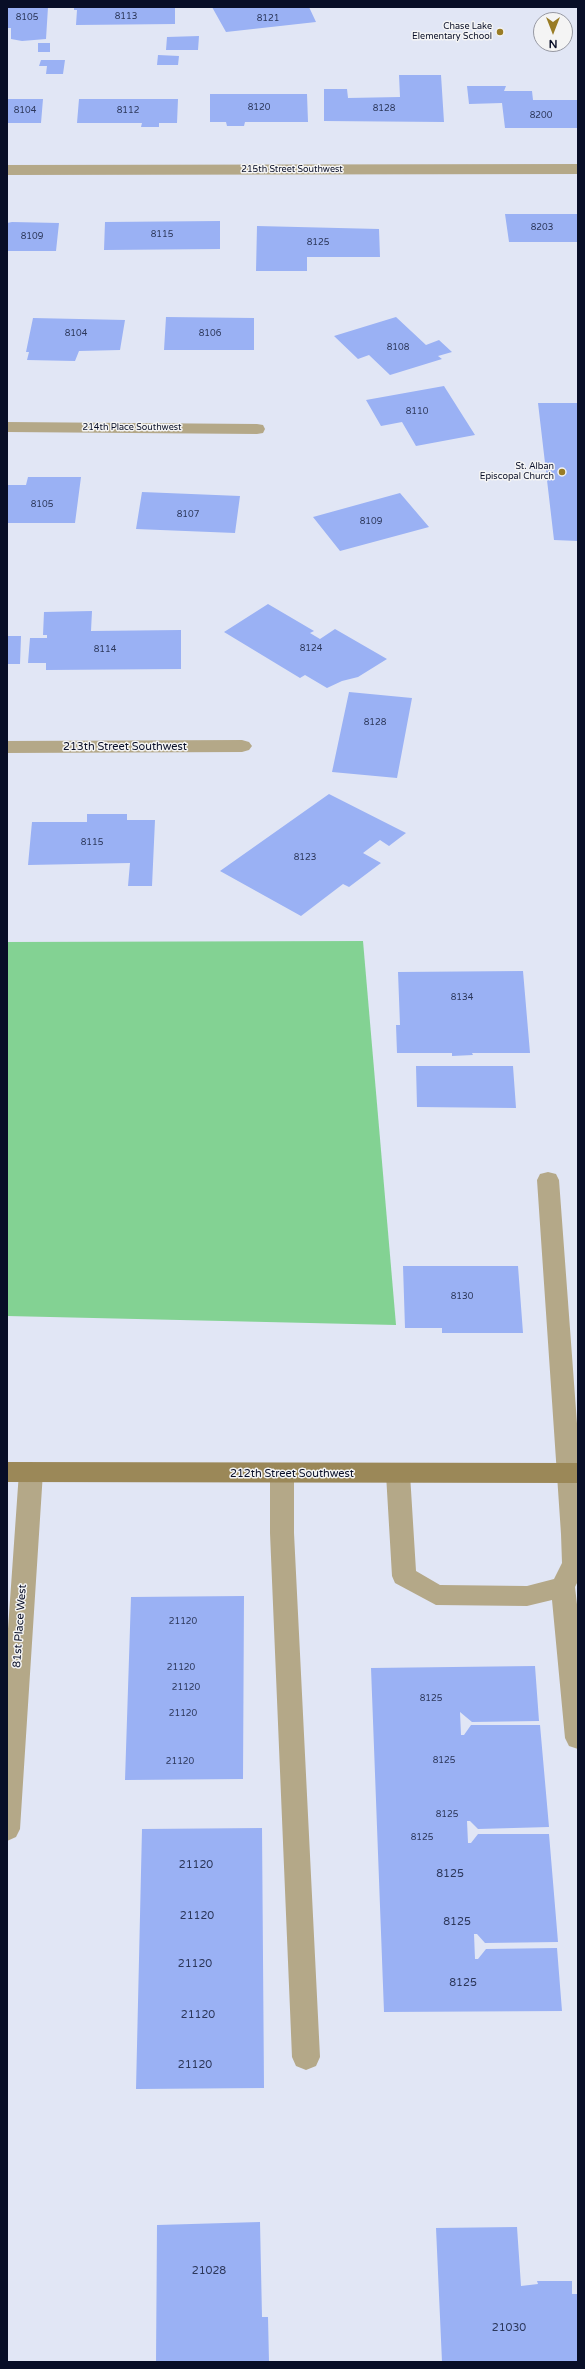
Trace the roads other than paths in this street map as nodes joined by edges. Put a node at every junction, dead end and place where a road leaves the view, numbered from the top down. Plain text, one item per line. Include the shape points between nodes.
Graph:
1 (578, 169) edge
2 (7, 170) edge
3 (7, 427) edge
4 (257, 429) dead end
5 (242, 746) dead end
6 (7, 747) edge
7 (548, 1180) dead end
8 (7, 1472) edge
9 (32, 1472) junction
10 (573, 1473) edge
11 (282, 1474) junction
12 (398, 1474) junction
13 (563, 1587) junction
14 (578, 1738) edge
15 (7, 1829) edge
16 (306, 2056) dead end

1 - 2 street, 215th Street Southwest
3 - 4 street, 214th Place Southwest
5 - 6 street, 213th Street Southwest
7 - 10 street
8 - 9 main road, 212th Street Southwest
9 - 11 main road, 212th Street Southwest
9 - 15 street, 81st Place West
10 - 12 main road, 212th Street Southwest
10 - 13 street via 574,1563
11 - 12 main road, 212th Street Southwest
11 - 16 street via 282,1540
12 - 13 street via 404,1576 436,1595 526,1596
13 - 14 street

